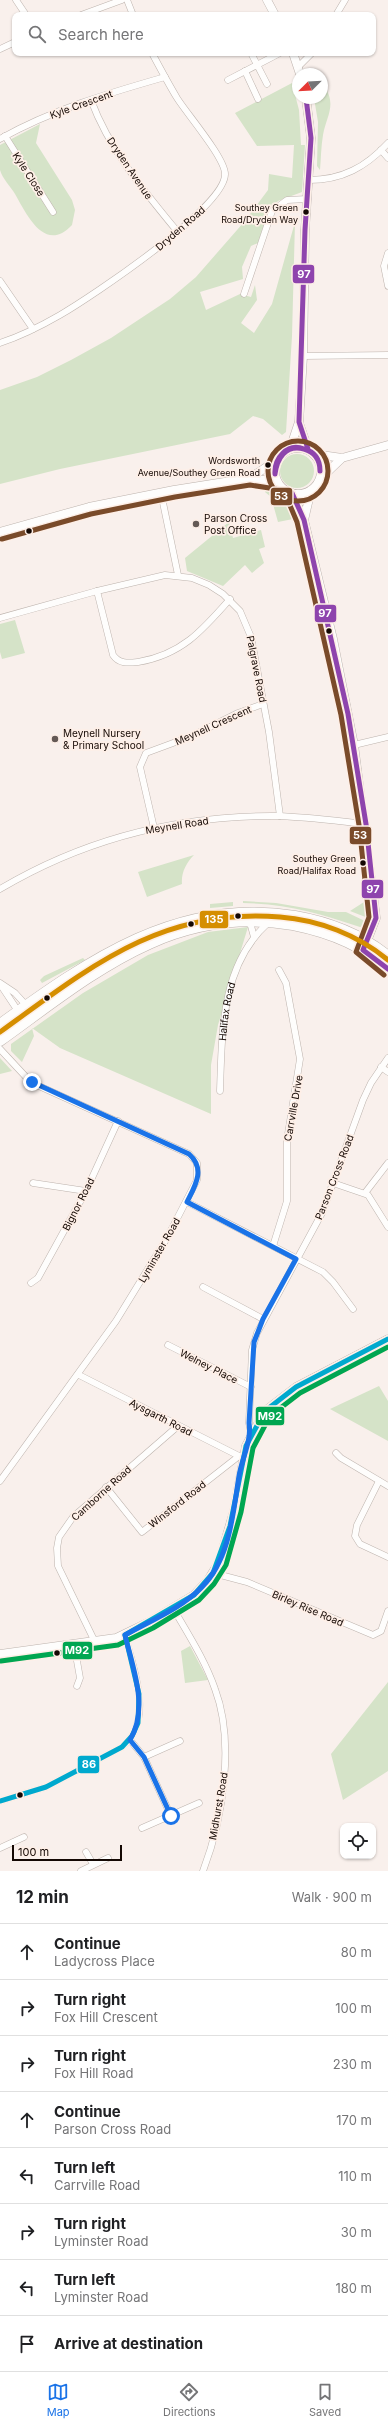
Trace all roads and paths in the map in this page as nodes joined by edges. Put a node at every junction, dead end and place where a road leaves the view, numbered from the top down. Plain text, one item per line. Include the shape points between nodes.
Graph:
1 (16, 0) edge
2 (122, 0) edge
3 (127, 0) edge
4 (267, 0) edge
5 (345, 0) edge
6 (108, 2) edge
7 (24, 12) edge
8 (87, 12) edge
9 (133, 12) edge
10 (273, 12) edge
11 (338, 12) edge
12 (12, 43) edge
13 (0, 49) edge
14 (154, 56) edge
15 (252, 56) edge
16 (274, 56) edge
17 (295, 56) edge
18 (310, 56) edge
19 (257, 65) junction
20 (298, 68) edge
21 (301, 68) edge
22 (245, 72) junction
23 (165, 77) junction
24 (228, 80) dead end
25 (267, 84) dead end
26 (258, 99) dead end
27 (91, 100) junction
28 (307, 104) edge
29 (2, 137) edge
30 (388, 142) edge
31 (381, 150) junction
32 (388, 158) edge
33 (309, 180) junction
34 (307, 199) junction
35 (54, 212) dead end
36 (177, 231) junction
37 (388, 252) edge
38 (0, 281) edge
39 (388, 286) edge
40 (244, 294) dead end
41 (33, 329) junction
42 (0, 343) edge
43 (388, 355) edge
44 (302, 356) junction
45 (299, 422) junction
46 (388, 445) edge
47 (290, 449) junction
48 (311, 452) junction
49 (342, 458) junction
50 (277, 460) junction
51 (250, 478) junction
52 (320, 479) junction
53 (277, 482) junction
54 (311, 490) junction
55 (161, 493) junction
56 (292, 493) junction
57 (304, 520) junction
58 (0, 532) edge
59 (178, 575) junction
60 (97, 591) junction
61 (230, 599) junction
62 (0, 618) edge
63 (263, 704) junction
64 (388, 737) edge
65 (354, 745) junction
66 (280, 816) junction
67 (366, 824) junction
68 (154, 828) junction
69 (0, 889) edge
70 (246, 920) junction
71 (269, 922) junction
72 (254, 938) junction
73 (366, 946) junction
74 (388, 956) edge
75 (388, 969) edge
76 (279, 970) dead end
77 (0, 983) edge
78 (22, 1008) junction
79 (30, 1019) junction
80 (0, 1024) edge
81 (0, 1041) edge
82 (0, 1049) edge
83 (388, 1058) edge
84 (381, 1067) junction
85 (388, 1072) edge
86 (220, 1091) dead end
87 (118, 1121) junction
88 (388, 1162) edge
89 (33, 1182) dead end
90 (333, 1183) junction
91 (86, 1191) junction
92 (365, 1193) junction
93 (187, 1202) junction
94 (388, 1227) edge
95 (273, 1246) junction
96 (296, 1259) junction
97 (31, 1283) dead end
98 (203, 1287) dead end
99 (353, 1309) dead end
100 (263, 1319) junction
101 (388, 1339) edge
102 (168, 1345) dead end
103 (79, 1375) junction
104 (251, 1387) junction
105 (178, 1426) junction
106 (251, 1433) junction
107 (336, 1453) dead end
108 (241, 1457) junction
109 (0, 1481) edge
110 (378, 1481) junction
111 (388, 1486) edge
112 (106, 1487) junction
113 (388, 1557) edge
114 (213, 1573) junction
115 (173, 1608) junction
116 (388, 1611) edge
117 (125, 1635) junction
118 (95, 1642) junction
119 (74, 1644) junction
120 (0, 1654) edge
121 (77, 1686) dead end
122 (130, 1740) junction
123 (180, 1741) dead end
124 (144, 1757) junction
125 (0, 1801) edge
126 (199, 1803) dead end
127 (171, 1816) junction
128 (142, 1828) dead end
129 (24, 1838) dead end
130 (1, 1847) edge
131 (86, 1852) dead end
132 (6, 1853) dead end
133 (108, 1858) dead end
134 (92, 1864) junction
135 (81, 1871) edge
136 (202, 1871) edge

1 - 7 street
2 - 6 street
3 - 9 street
4 - 10 street
5 - 11 street
6 - 8 street
12 - 13 street
14 - 23 street, Dryden Road
15 - 19 street
16 - 19 street
17 - 20 street
18 - 21 street
19 - 22 street
19 - 25 street
22 - 24 street
22 - 26 street
23 - 27 street, Kyle Crescent
23 - 36 street, Dryden Road via 195,125 220,158 225,173 220,190
27 - 29 street, Kyle Crescent
27 - 36 street, Dryden Avenue via 109,139 124,163
28 - 33 street via 311,138
29 - 35 street, Kyle Close
30 - 31 street
31 - 32 street
31 - 33 street via 353,171 324,180
33 - 34 street
34 - 40 street via 287,200 272,211
34 - 44 street
36 - 41 street, Dryden Road via 112,282
37 - 39 street via 384,275
38 - 41 street
41 - 42 street, Dryden Road
43 - 44 street
44 - 45 street
45 - 47 street
45 - 48 street
46 - 49 street
47 - 48 street
47 - 50 street
48 - 49 street via 324,457
48 - 52 street via 320,466
49 - 52 street
50 - 51 street
50 - 53 street
51 - 53 street
51 - 55 street
52 - 54 street
53 - 56 street
54 - 56 street
54 - 57 street
55 - 58 street via 89,507
55 - 59 street
56 - 57 street
57 - 65 street via 333,639
59 - 60 street, Palgrave Road via 149,578
59 - 61 street, Palgrave Road via 209,585
60 - 61 street via 113,655 127,663 163,657 172,652 211,621
60 - 62 street, Palgrave Road
61 - 63 street, Palgrave Road via 248,626
63 - 66 street, Palgrave Road
63 - 68 street, Meynell Crescent via 146,753 140,767
64 - 65 street
65 - 67 street
66 - 67 street, Meynell Road
66 - 68 street, Meynell Road via 215,818
67 - 73 street via 376,918
68 - 69 street, Meynell Road via 115,837 75,852 43,865
70 - 71 highway
70 - 72 street via 251,926
70 - 79 highway via 201,925 148,944 97,972
71 - 72 street, Halifax Road
71 - 73 highway via 322,932
72 - 86 street, Halifax Road via 239,960 226,1004
73 - 74 highway
73 - 75 highway
73 - 78 highway via 326,923 279,913 239,912 199,917 169,925 123,945 90,962
76 - 95 street, Carrville Drive via 286,983 300,1059 287,1140 287,1201
77 - 78 street
78 - 79 highway
78 - 80 highway
79 - 81 highway
82 - 87 street, Lyminster Road via 32,1082
83 - 84 street, Parson Cross Road
84 - 85 street
84 - 90 street, Parson Cross Road via 363,1100
87 - 91 street, Bignor Road
87 - 93 street, Lyminster Road via 193,1158 197,1163 198,1174
88 - 92 street
89 - 91 street
90 - 92 street
90 - 96 street, Parson Cross Road via 322,1213
91 - 97 street, Bignor Road via 38,1278
92 - 94 street via 372,1199
93 - 95 street
93 - 103 street, Lyminster Road via 147,1272
95 - 96 street
96 - 99 street via 327,1275
96 - 100 street, Parson Cross Road
98 - 100 street
100 - 104 street, Parson Cross Road via 254,1342
101 - 106 street via 284,1395 265,1411
102 - 104 street, Welney Place
103 - 105 street, Aysgarth Road
103 - 109 street, Lyminster Road
104 - 106 street, Parson Cross Road
105 - 108 street, Aysgarth Road
105 - 112 street, Camborne Road
106 - 108 street
107 - 110 street
108 - 112 street, Winsford Road via 142,1532
108 - 114 street via 230,1526
110 - 111 street
110 - 113 street via 357,1525 355,1536 360,1544
112 - 118 street, Camborne Road via 73,1517 64,1528 56,1548 62,1576
114 - 115 street via 194,1595
114 - 116 street, Birley Rise Road via 247,1582 373,1635 381,1631
115 - 117 street
115 - 136 street, Midhurst Road via 208,1670 216,1690 222,1720 224,1778 215,1831
117 - 118 street
117 - 122 street via 140,1709 137,1728
118 - 119 street
119 - 120 street
119 - 121 street via 80,1678
122 - 124 street
122 - 125 street via 122,1747 46,1787
123 - 124 street
124 - 127 street
126 - 127 street
127 - 128 street
129 - 130 street
130 - 132 street
131 - 134 street
133 - 134 street
134 - 135 street

